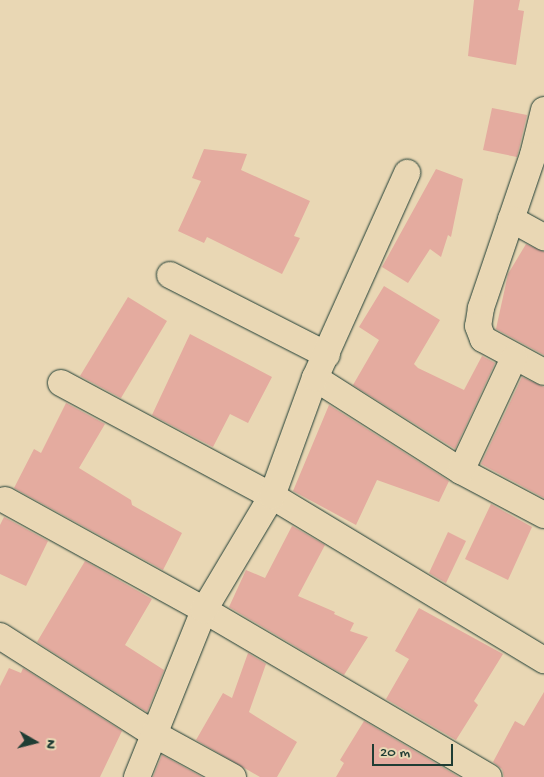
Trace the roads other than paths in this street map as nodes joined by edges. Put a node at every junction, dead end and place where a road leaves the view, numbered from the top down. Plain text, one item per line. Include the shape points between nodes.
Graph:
1 (544, 110) edge
2 (539, 157) edge
3 (407, 173) dead end
4 (511, 219) junction
5 (544, 237) edge
6 (170, 275) dead end
7 (514, 358) junction
8 (321, 367) junction
9 (544, 372) edge
10 (62, 383) dead end
11 (461, 471) junction
12 (272, 496) junction
13 (5, 500) dead end
14 (544, 515) edge
15 (204, 610) junction
16 (0, 636) edge
17 (544, 660) edge
18 (154, 734) junction
19 (137, 777) edge
20 (233, 777) edge
21 (489, 777) edge

1 - 2 street
2 - 4 street
3 - 8 street
4 - 5 street
4 - 7 street via 478,326 484,339
6 - 8 street
7 - 9 street
7 - 11 street
8 - 11 street
8 - 12 street
10 - 12 street
11 - 14 street
12 - 15 street
12 - 17 street
13 - 15 street
15 - 18 street
15 - 21 street
16 - 18 street
18 - 19 street
18 - 20 street

